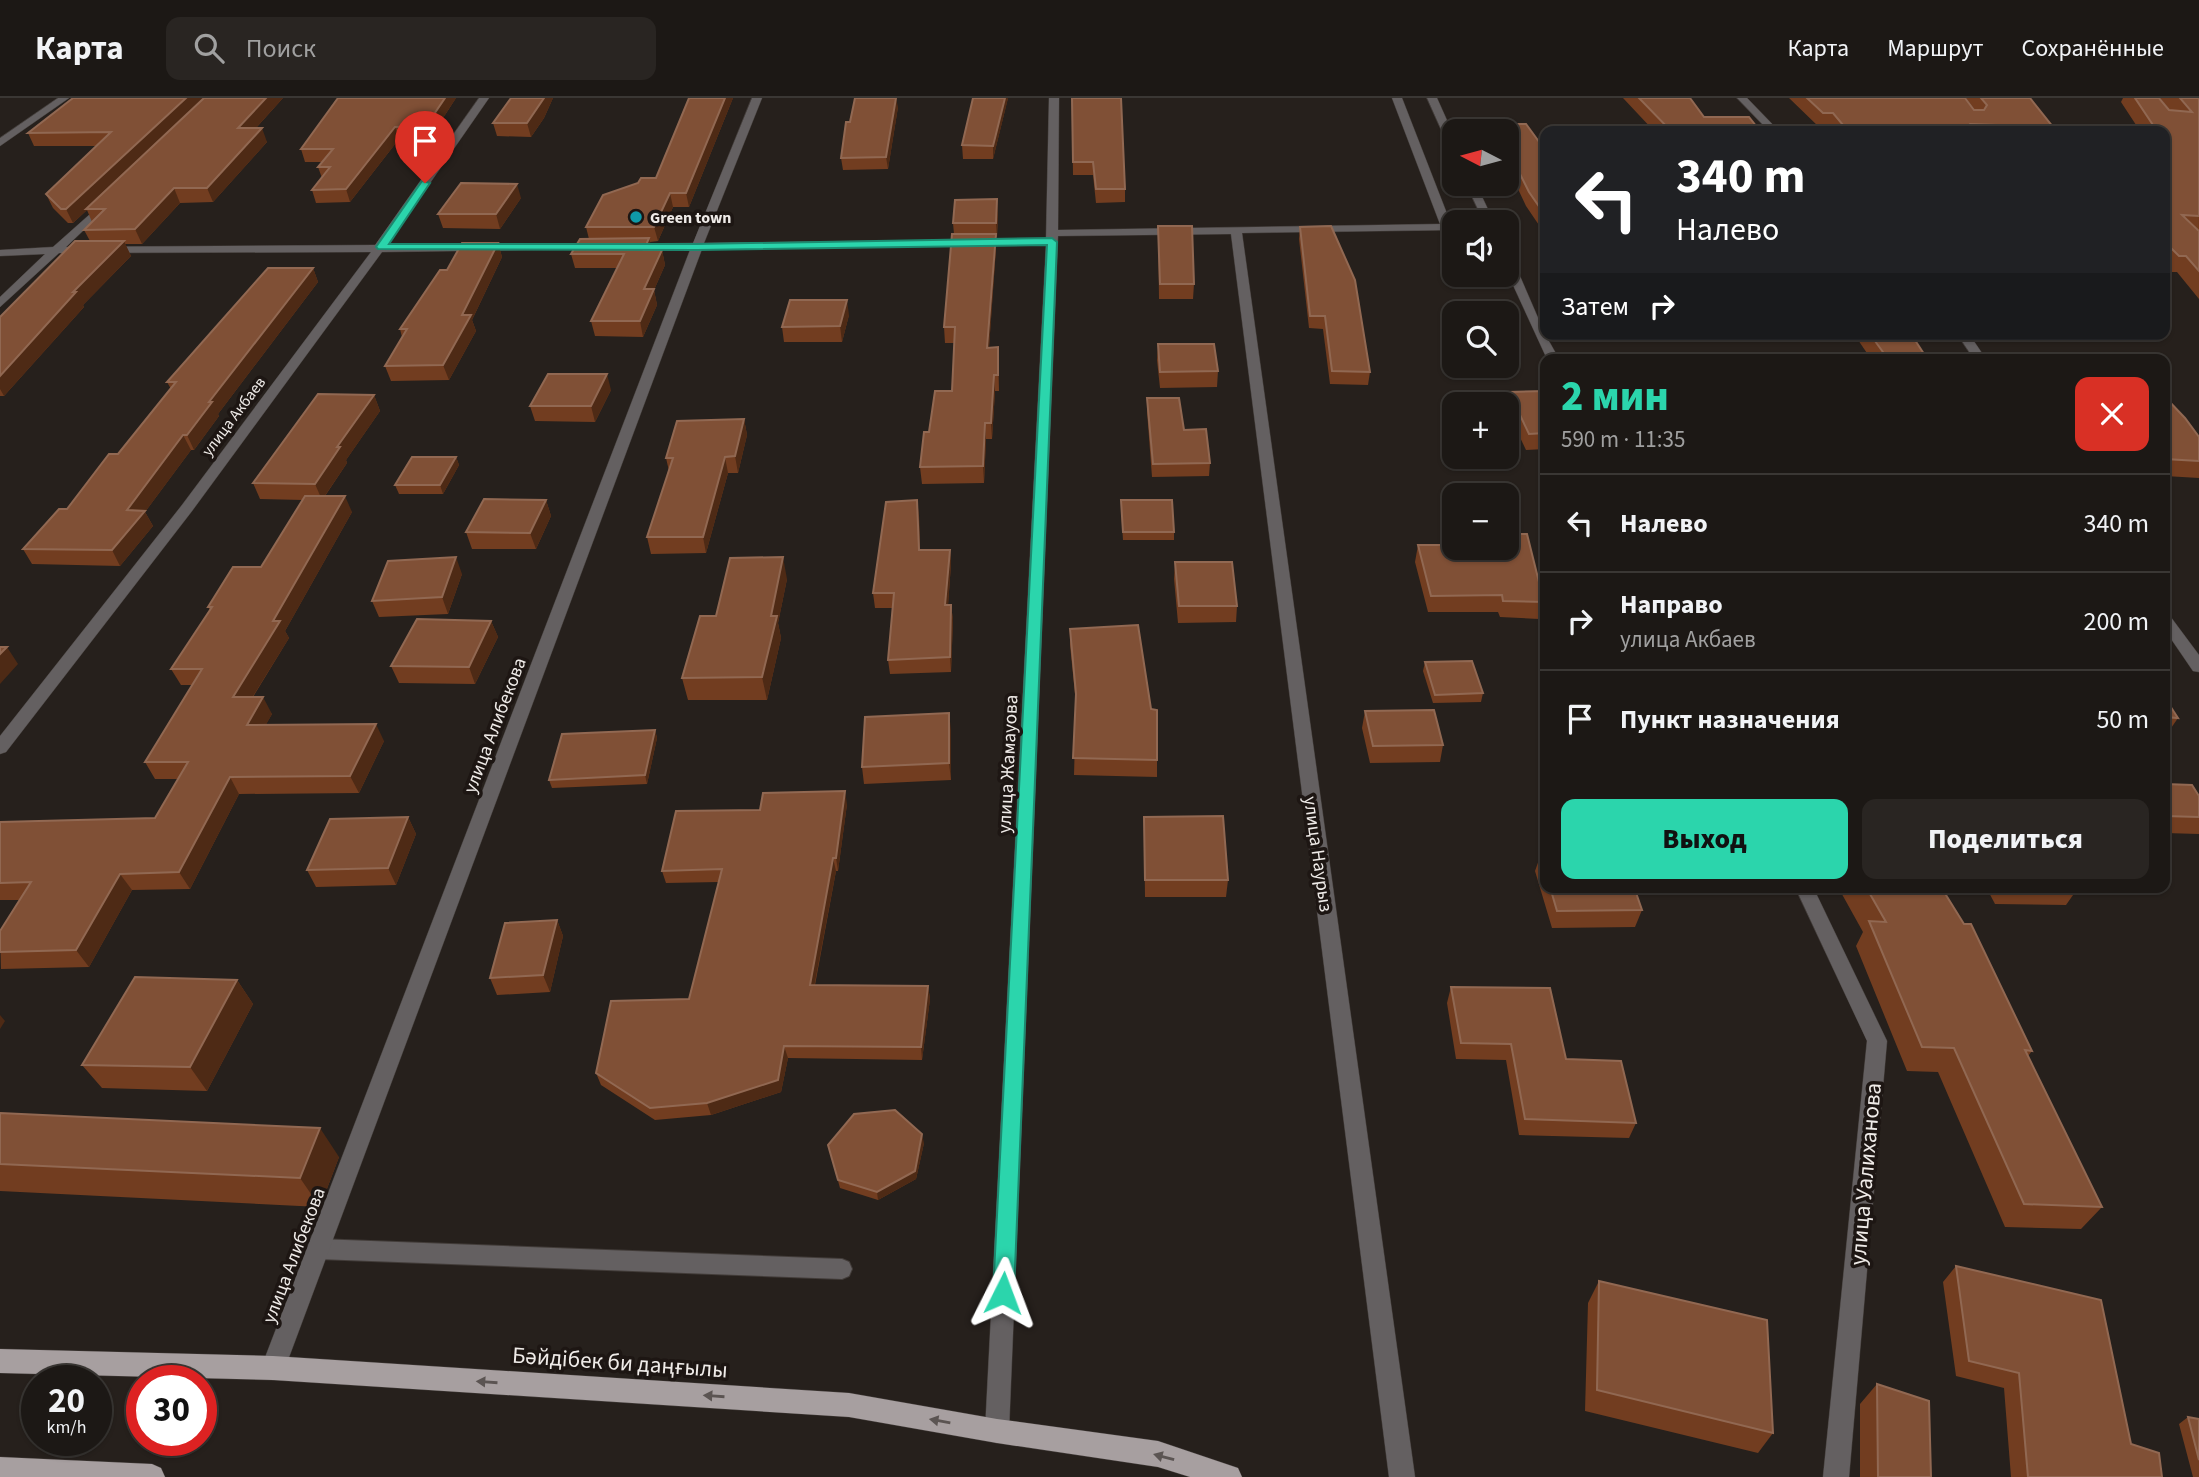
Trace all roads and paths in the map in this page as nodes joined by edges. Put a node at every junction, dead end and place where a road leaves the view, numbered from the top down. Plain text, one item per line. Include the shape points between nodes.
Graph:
1 (64, 98) edge
2 (484, 98) edge
3 (757, 98) edge
4 (1054, 98) edge
5 (1396, 98) edge
6 (1432, 98) edge
7 (1742, 98) edge
8 (1442, 120) edge
9 (1769, 126) edge
10 (0, 143) edge
11 (116, 193) edge
12 (1444, 210) edge
13 (1442, 227) edge
14 (1236, 230) junction
15 (1052, 237) junction
16 (382, 247) junction
17 (697, 247) junction
18 (57, 250) junction
19 (0, 253) edge
20 (1519, 286) edge
21 (0, 303) edge
22 (1540, 331) edge
23 (2170, 626) edge
24 (2199, 667) edge
25 (0, 748) edge
26 (1807, 893) edge
27 (318, 1249) junction
28 (842, 1269) dead end
29 (0, 1361) edge
30 (273, 1368) junction
31 (997, 1431) junction
32 (0, 1470) edge
33 (152, 1477) edge
34 (1229, 1477) edge
35 (1402, 1477) edge
36 (1836, 1477) edge

1 - 10 street
2 - 16 street, улица Акбаев
3 - 17 street, улица Алибекова
4 - 15 street, улица Жамауова
5 - 12 street
6 - 8 street
7 - 9 street
11 - 18 street
13 - 14 street
14 - 15 street
14 - 35 street, улица Наурыз
15 - 17 street
15 - 31 street, улица Жамауова
16 - 17 street
16 - 18 street
16 - 25 street, улица Акбаев via 113,606
17 - 27 street, улица Алибекова
18 - 19 street
18 - 21 street
20 - 22 street
23 - 24 street
26 - 36 street, улица Уалиханова via 1877,1041
27 - 28 lane
27 - 30 street, улица Алибекова
29 - 30 main road, Бәйдібек би даңғылы
31 -> 30 main road, Бәйдібек би даңғылы via 849,1405
34 -> 31 main road, Бәйдібек би даңғылы via 1158,1454
32 - 33 main road

